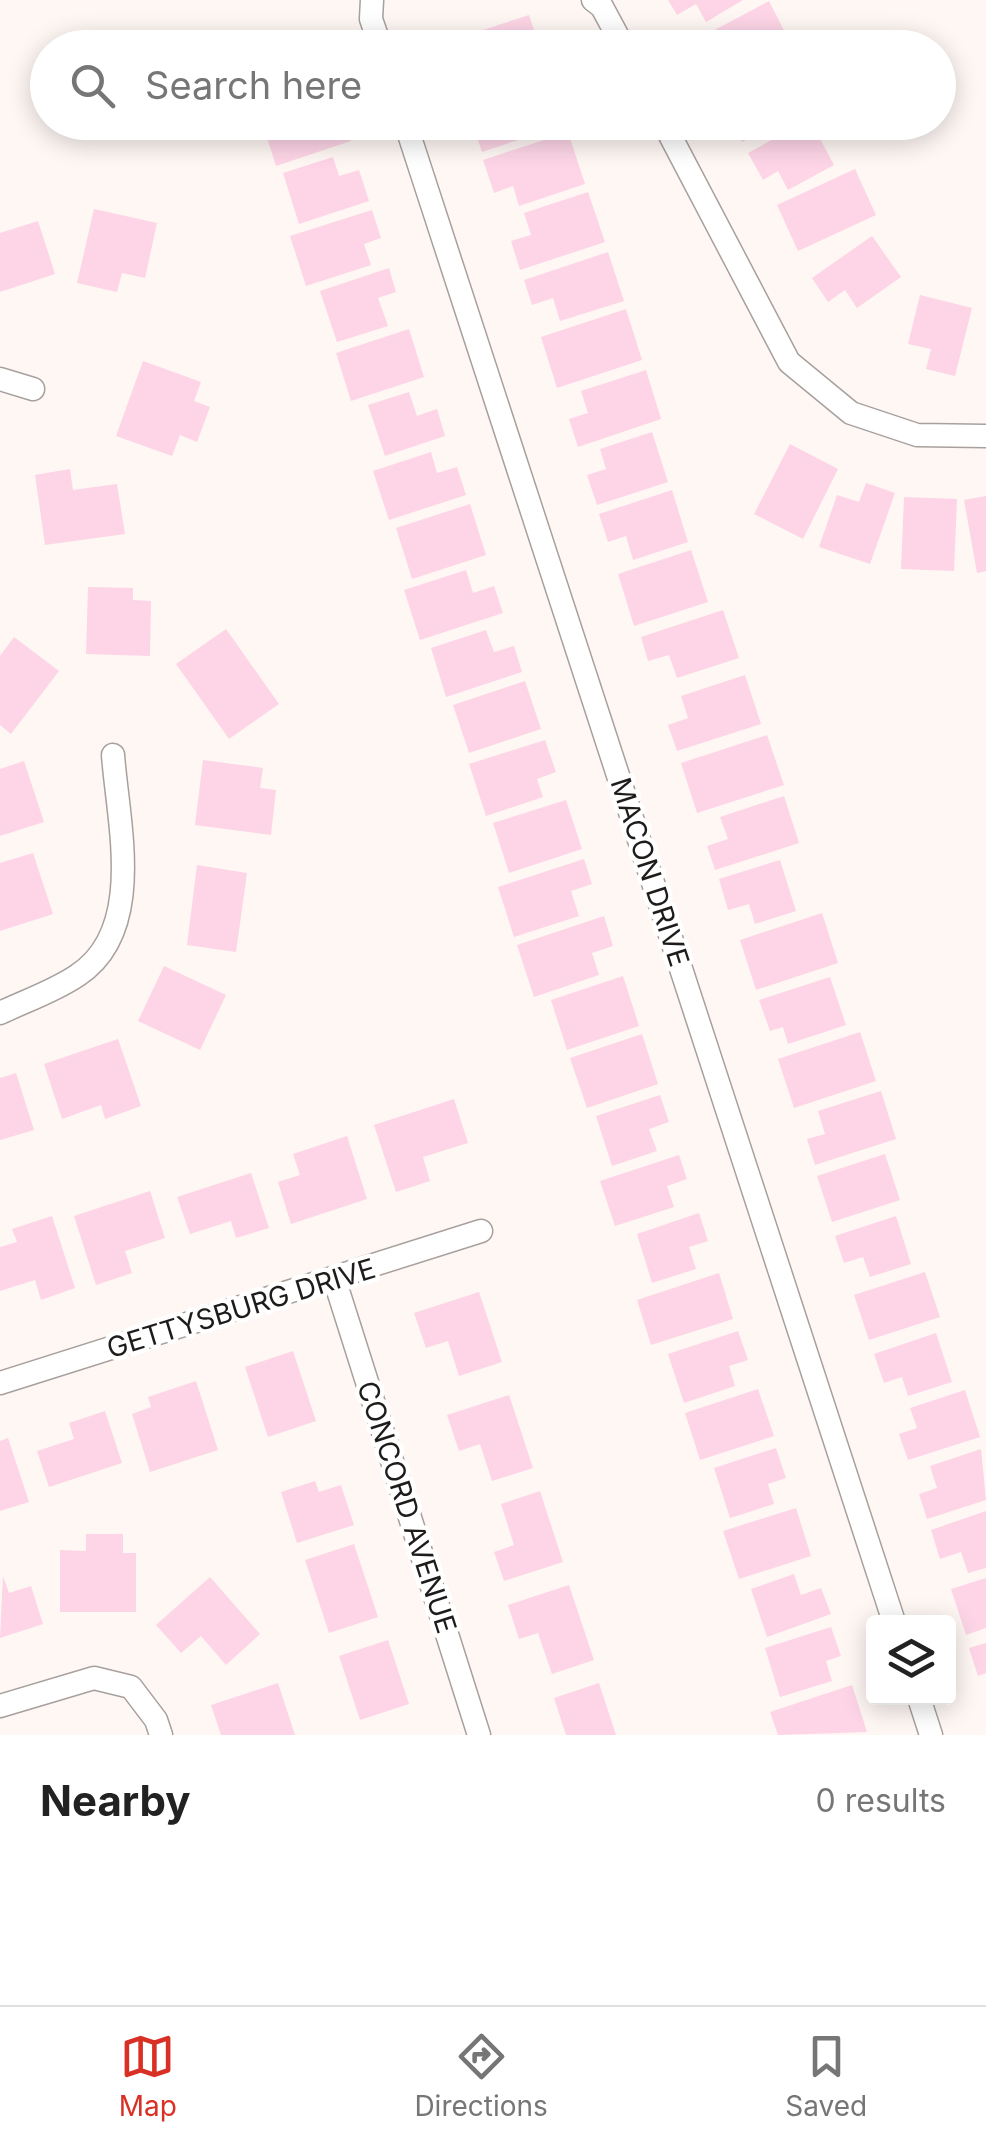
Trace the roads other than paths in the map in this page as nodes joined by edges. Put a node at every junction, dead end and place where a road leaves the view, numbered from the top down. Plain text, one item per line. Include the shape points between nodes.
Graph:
1 (372, 0) edge
2 (592, 0) edge
3 (375, 30) edge
4 (615, 30) edge
5 (411, 140) edge
6 (672, 140) edge
7 (0, 379) edge
8 (33, 390) dead end
9 (986, 436) edge
10 (113, 754) dead end
11 (0, 1013) edge
12 (481, 1231) dead end
13 (334, 1278) junction
14 (0, 1383) edge
15 (892, 1615) edge
16 (921, 1705) edge
17 (0, 1706) edge
18 (161, 1735) edge
19 (479, 1735) edge
20 (931, 1735) edge

1 - 3 street
2 - 4 street
5 - 15 street, MACON DRIVE
6 - 9 street via 789,362 850,413 916,435
7 - 8 street
10 - 11 street via 122,894 113,936 80,974
12 - 13 street, GETTYSBURG DRIVE
13 - 14 street, GETTYSBURG DRIVE
13 - 19 street, CONCORD AVENUE
16 - 20 street
17 - 18 street via 94,1678 131,1687

